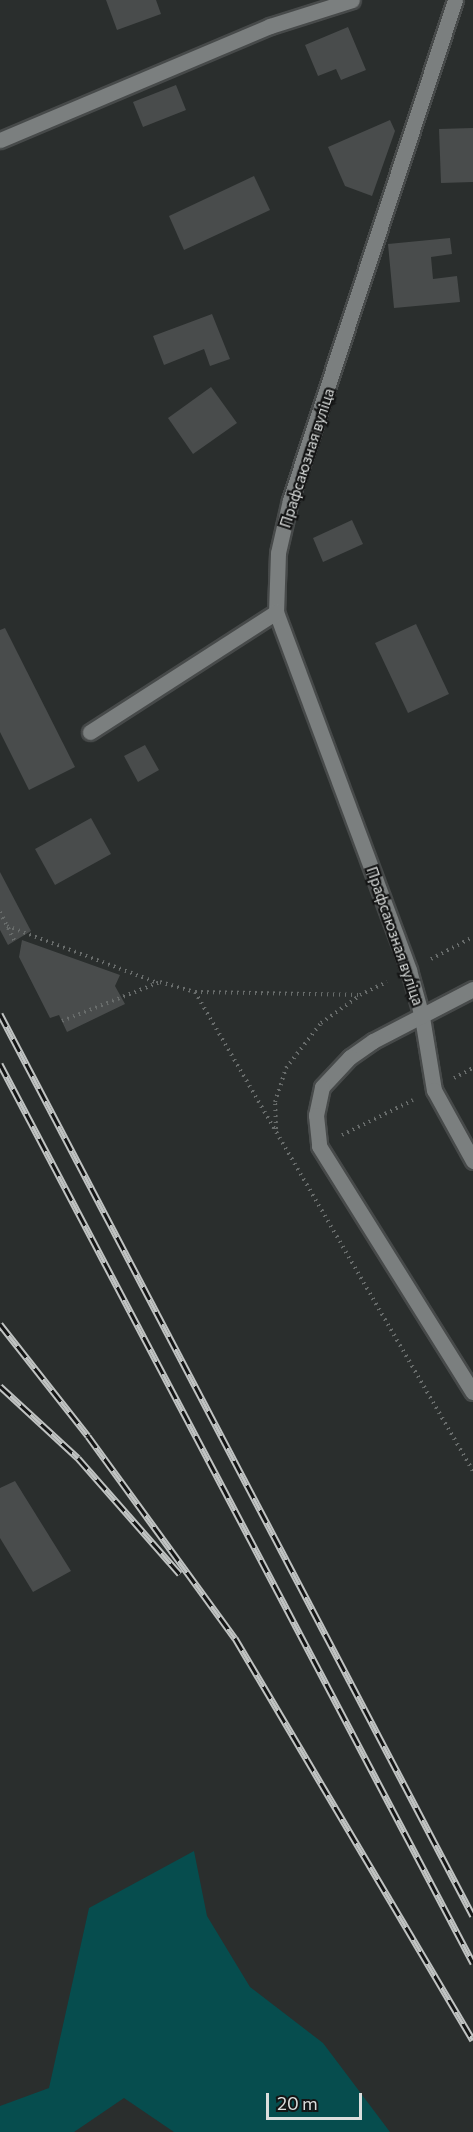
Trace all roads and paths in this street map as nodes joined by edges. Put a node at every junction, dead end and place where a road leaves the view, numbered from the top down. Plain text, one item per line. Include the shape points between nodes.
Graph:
1 (352, 0) edge
2 (455, 0) edge
3 (0, 140) edge
4 (276, 612) junction
5 (90, 732) dead end
6 (0, 912) edge
7 (7, 926) junction
8 (473, 937) edge
9 (15, 942) dead end
10 (409, 970) junction
11 (158, 983) junction
12 (473, 989) edge
13 (195, 992) junction
14 (360, 995) junction
15 (422, 1017) junction
16 (62, 1021) dead end
17 (473, 1068) edge
18 (434, 1090) junction
19 (276, 1130) junction
20 (319, 1146) junction
21 (294, 1161) junction
22 (473, 1161) edge
23 (473, 1392) edge
24 (473, 1472) edge

1 - 3 street via 270,26
2 - 4 street, Прафсаюзная вуліца via 290,500 278,554
4 - 5 street
4 - 10 street, Прафсаюзная вуліца
6 - 7 path
7 - 9 path
7 - 11 path
8 - 10 path
10 - 14 path
10 - 15 street, Прафсаюзная вуліца
11 - 13 path
11 - 16 path
12 - 15 street
13 - 14 path
13 - 19 path
14 - 19 path via 321,1023 286,1068 275,1102
15 - 18 street, Прафсаюзная вуліца
15 - 20 street via 373,1041 322,1087 316,1115
17 - 18 path
18 - 20 path
18 - 22 street, Прафсаюзная вуліца
19 - 21 path
20 - 21 path
20 - 23 street
21 - 24 path

